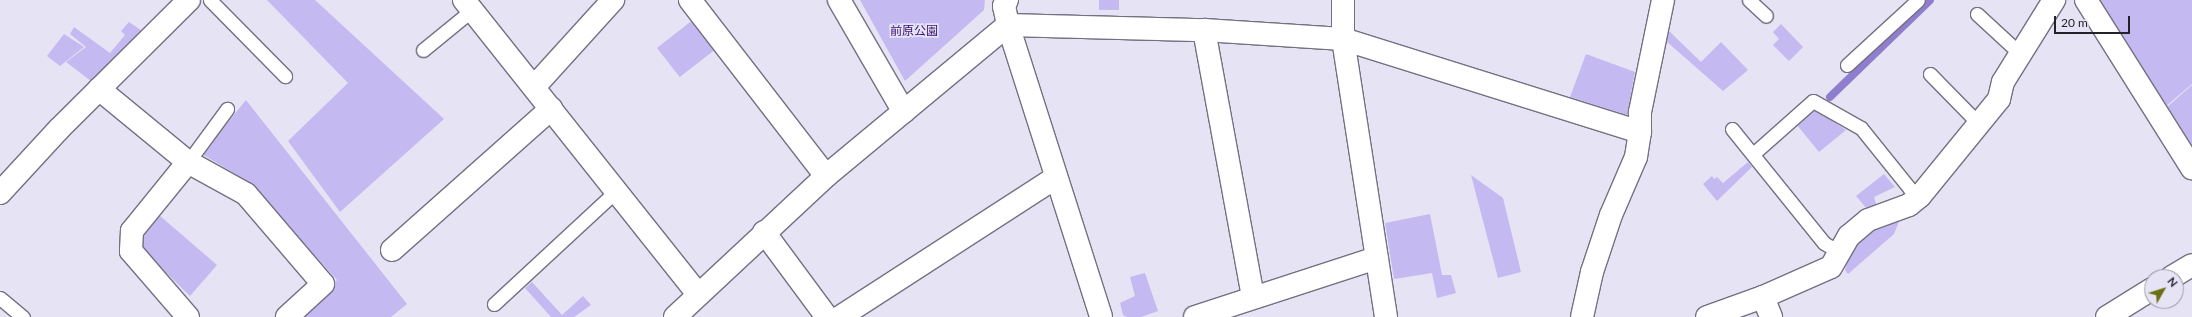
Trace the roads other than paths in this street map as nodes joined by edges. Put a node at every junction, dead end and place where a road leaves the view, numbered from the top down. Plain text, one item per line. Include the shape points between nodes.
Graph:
1 (189, 0) edge
2 (210, 0) edge
3 (613, 0) edge
4 (690, 0) edge
5 (839, 0) edge
6 (1007, 0) edge
7 (1343, 0) edge
8 (1663, 0) edge
9 (1749, 0) edge
10 (1918, 0) edge
11 (2054, 0) edge
12 (2086, 0) edge
13 (468, 5) edge
14 (1976, 14) dead end
15 (1766, 16) dead end
16 (1008, 25) junction
17 (1204, 30) junction
18 (1343, 39) junction
19 (423, 50) dead end
20 (2022, 52) junction
21 (1847, 65) dead end
22 (1930, 74) dead end
23 (285, 76) dead end
24 (534, 87) junction
25 (99, 89) junction
26 (227, 109) dead end
27 (551, 109) junction
28 (904, 112) junction
29 (1979, 124) junction
30 (1732, 129) dead end
31 (1640, 132) junction
32 (1752, 154) junction
33 (188, 162) junction
34 (2192, 168) edge
35 (826, 176) junction
36 (1055, 178) junction
37 (616, 191) junction
38 (0, 193) edge
39 (1920, 196) junction
40 (764, 232) junction
41 (392, 250) dead end
42 (1839, 252) junction
43 (1377, 258) junction
44 (697, 293) junction
45 (2144, 294) edge
46 (1253, 297) junction
47 (1763, 297) junction
48 (0, 298) edge
49 (494, 304) dead end
50 (182, 314) edge
51 (23, 317) edge
52 (287, 317) edge
53 (675, 317) edge
54 (827, 317) edge
55 (840, 317) edge
56 (1102, 317) edge
57 (1195, 317) edge
58 (1386, 317) edge
59 (1582, 317) edge
60 (1707, 317) edge
61 (1771, 317) edge
62 (2108, 317) edge

1 - 25 street
2 - 23 lane
3 - 24 street
4 - 35 street
5 - 28 street
6 - 16 street via 1004,6
7 - 18 street
8 - 31 street via 1640,112
9 - 15 lane
10 - 21 lane
11 - 20 street
12 - 34 street
13 - 19 lane
13 - 24 street
14 - 20 lane via 2015,49
16 - 17 street
16 - 28 street
16 - 36 street
17 - 18 street
17 - 46 street
18 - 31 street
18 - 43 street
20 - 29 street via 2003,82 1999,99
22 - 29 lane
24 - 27 street
25 - 33 street
25 - 38 street
26 - 33 lane
27 - 37 street
27 - 41 street
28 - 35 street
29 - 39 street
30 - 32 lane
31 - 59 street via 1636,156 1611,214 1592,272
32 - 39 lane via 1813,101 1861,128 1910,189
32 - 42 lane via 1824,242
33 - 50 street via 132,231 131,244 131,251
33 - 52 street via 246,194 323,284
35 - 40 street
36 - 55 street
36 - 56 street
37 - 44 street
37 - 49 lane
39 - 42 street via 1909,205 1868,220 1849,236
40 - 44 street
40 - 54 street
42 - 47 street via 1831,267
43 - 46 street
43 - 58 street
44 - 53 street
45 - 62 street
46 - 57 street
47 - 60 street
47 - 61 street
48 - 51 lane

